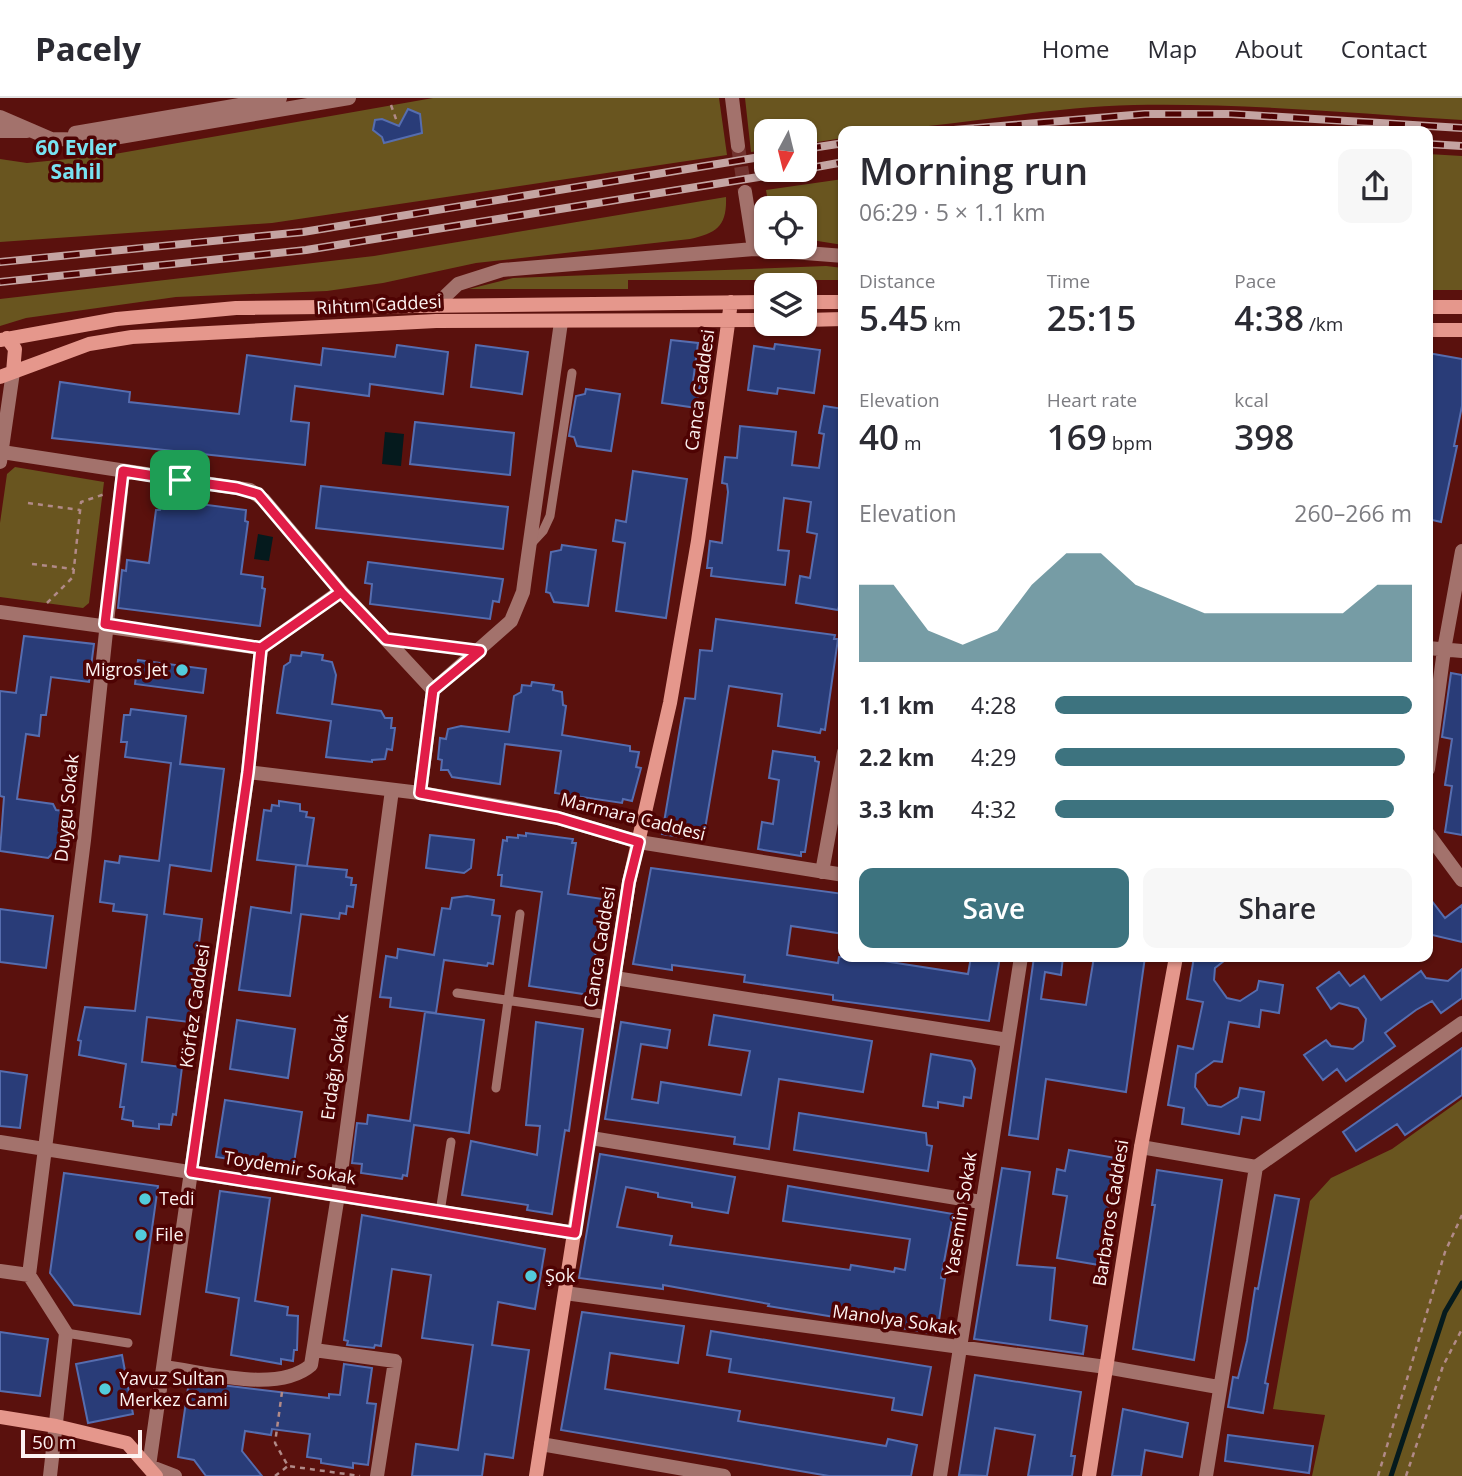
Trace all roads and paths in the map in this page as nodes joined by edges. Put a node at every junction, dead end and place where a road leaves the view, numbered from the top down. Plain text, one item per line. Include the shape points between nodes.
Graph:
1 (280, 98) edge
2 (349, 98) edge
3 (732, 98) edge
4 (391, 105) dead end
5 (0, 117) edge
6 (397, 122) dead end
7 (0, 131) edge
8 (30, 131) junction
9 (738, 146) tunnel mouth
10 (746, 192) tunnel mouth
11 (754, 249) joint
12 (817, 254) edge
13 (838, 256) edge
14 (731, 302) junction
15 (754, 302) edge
16 (817, 302) edge
17 (838, 302) edge
18 (437, 304) junction
19 (563, 305) junction
20 (1433, 307) edge
21 (1462, 307) edge
22 (838, 319) edge
23 (754, 320) edge
24 (817, 320) edge
25 (436, 321) junction
26 (561, 321) junction
27 (730, 321) junction
28 (1433, 330) edge
29 (1462, 330) edge
30 (4, 339) edge
31 (572, 373) dead end
32 (6, 375) edge
33 (1, 449) edge
34 (123, 471) junction
35 (121, 488) junction
36 (28, 503) dead end
37 (80, 510) junction
38 (529, 545) junction
39 (1462, 551) edge
40 (32, 564) dead end
41 (74, 569) junction
42 (341, 592) junction
43 (0, 611) edge
44 (35, 616) junction
45 (105, 624) junction
46 (386, 639) junction
47 (261, 648) junction
48 (1433, 649) edge
49 (1444, 650) junction
50 (480, 651) junction
51 (1462, 651) edge
52 (433, 690) junction
53 (1433, 732) edge
54 (248, 772) junction
55 (838, 784) edge
56 (391, 790) junction
57 (420, 793) junction
58 (1433, 841) edge
59 (639, 842) junction
60 (822, 872) junction
61 (838, 874) edge
62 (1462, 880) edge
63 (520, 914) dead end
64 (1020, 962) edge
65 (1175, 962) edge
66 (615, 978) junction
67 (457, 993) dead end
68 (508, 1001) junction
69 (609, 1015) junction
70 (1462, 1023) edge
71 (1008, 1040) junction
72 (496, 1088) dead end
73 (591, 1138) junction
74 (0, 1142) edge
75 (451, 1142) dead end
76 (1141, 1147) junction
77 (45, 1149) junction
78 (1256, 1167) junction
79 (191, 1172) junction
80 (338, 1195) junction
81 (981, 1202) junction
82 (440, 1212) junction
83 (1462, 1215) edge
84 (575, 1233) junction
85 (0, 1271) edge
86 (29, 1275) junction
87 (565, 1293) junction
88 (1462, 1329) edge
89 (66, 1333) junction
90 (128, 1343) dead end
91 (960, 1349) junction
92 (314, 1350) junction
93 (164, 1367) junction
94 (1106, 1367) junction
95 (284, 1377) junction
96 (1219, 1387) junction
97 (0, 1417) edge
98 (56, 1426) junction
99 (541, 1444) junction
100 (288, 1466) junction
101 (152, 1471) edge
102 (50, 1476) edge
103 (175, 1476) edge
104 (275, 1476) edge
105 (360, 1476) edge
106 (377, 1476) edge
107 (536, 1476) edge
108 (724, 1476) edge
109 (940, 1476) edge
110 (1089, 1476) edge
111 (1206, 1476) edge
112 (1378, 1476) edge
113 (1406, 1476) edge

1 - 8 street via 68,134
2 - 8 street via 102,140 60,140
3 - 9 street
4 - 6 path
5 - 8 street
7 - 8 street
10 - 11 street
11 - 18 street, Rıhtım Caddesi via 502,270 458,284
12 - 13 street, Rıhtım Caddesi
14 - 15 street, Rıhtım Caddesi
14 - 19 street, Rıhtım Caddesi
14 - 27 street, Canca Caddesi
16 - 17 street
18 - 19 street, Rıhtım Caddesi
18 - 25 street
18 - 30 street, Rıhtım Caddesi via 186,312
19 - 26 street
20 - 21 street
22 - 24 street
23 - 27 street, Rıhtım Caddesi
25 - 26 street, Rıhtım Caddesi
25 - 32 street, Rıhtım Caddesi via 132,337 89,344
26 - 27 street, Rıhtım Caddesi
26 - 38 street
27 - 59 street, Canca Caddesi via 670,703
28 - 29 street
30 - 32 street via 15,349
31 - 38 lane via 550,516
32 - 33 street
33 - 34 street
34 - 35 street, Duygu Sokak
34 - 42 street via 258,494
35 - 37 path via 81,502
35 - 45 street, Duygu Sokak
36 - 37 path
37 - 41 path
38 - 50 street via 518,609
39 - 49 street
40 - 41 path
41 - 44 path via 73,577
42 - 46 street
42 - 47 street
43 - 44 street
44 - 45 street
45 - 47 street
45 - 77 street, Duygu Sokak via 84,840
46 - 50 lane
46 - 52 street
47 - 54 street, Körfez Caddesi
48 - 49 street
49 - 51 street
49 - 53 street
50 - 52 street
52 - 57 street
54 - 56 street, Marmara Caddesi
54 - 79 street, Körfez Caddesi
55 - 60 street
56 - 57 street, Marmara Caddesi
56 - 80 street, Erdağı Sokak
57 - 59 street, Marmara Caddesi via 558,818
58 - 62 street
59 - 60 street, Marmara Caddesi
59 - 66 street, Canca Caddesi
60 - 61 street, Marmara Caddesi
63 - 68 lane
64 - 71 street, Yasemin Sokak
65 - 76 street, Barbaros Caddesi
66 - 69 street, Canca Caddesi
66 - 71 street
67 - 68 lane
68 - 69 lane
68 - 72 lane
69 - 73 street, Canca Caddesi
70 - 78 street
71 - 81 street, Yasemin Sokak
73 - 81 street
73 - 84 street, Canca Caddesi
74 - 77 street, Toydemir Sokak
75 - 82 lane
76 - 78 street
76 - 94 street, Barbaros Caddesi
77 - 79 street, Toydemir Sokak
77 - 86 street, Duygu Sokak
78 - 96 street
79 - 80 street, Toydemir Sokak
79 - 93 street, Körfez Caddesi
80 - 82 street, Toydemir Sokak
80 - 92 street, Erdağı Sokak
81 - 91 street, Yasemin Sokak
82 - 84 street, Toydemir Sokak
83 - 112 path via 1445,1252
84 - 87 street, Canca Caddesi
85 - 86 street
86 - 89 street
87 - 91 street, Manolya Sokak
87 - 99 street, Canca Caddesi
88 - 113 path via 1443,1366
89 - 90 lane
89 - 98 street
91 - 94 street, Manolya Sokak
91 - 109 street, Yasemin Sokak
92 - 95 street via 311,1365
92 - 106 street via 395,1361
93 - 95 street via 256,1380
93 - 101 street, Körfez Caddesi
94 - 96 street, Manolya Sokak
94 - 110 street, Barbaros Caddesi
95 - 100 path via 275,1443
96 - 111 street
97 - 98 street
98 - 101 street via 127,1443
98 - 102 street
99 - 107 street, Canca Caddesi
99 - 108 street
100 - 104 path
100 - 105 path
101 - 103 street

